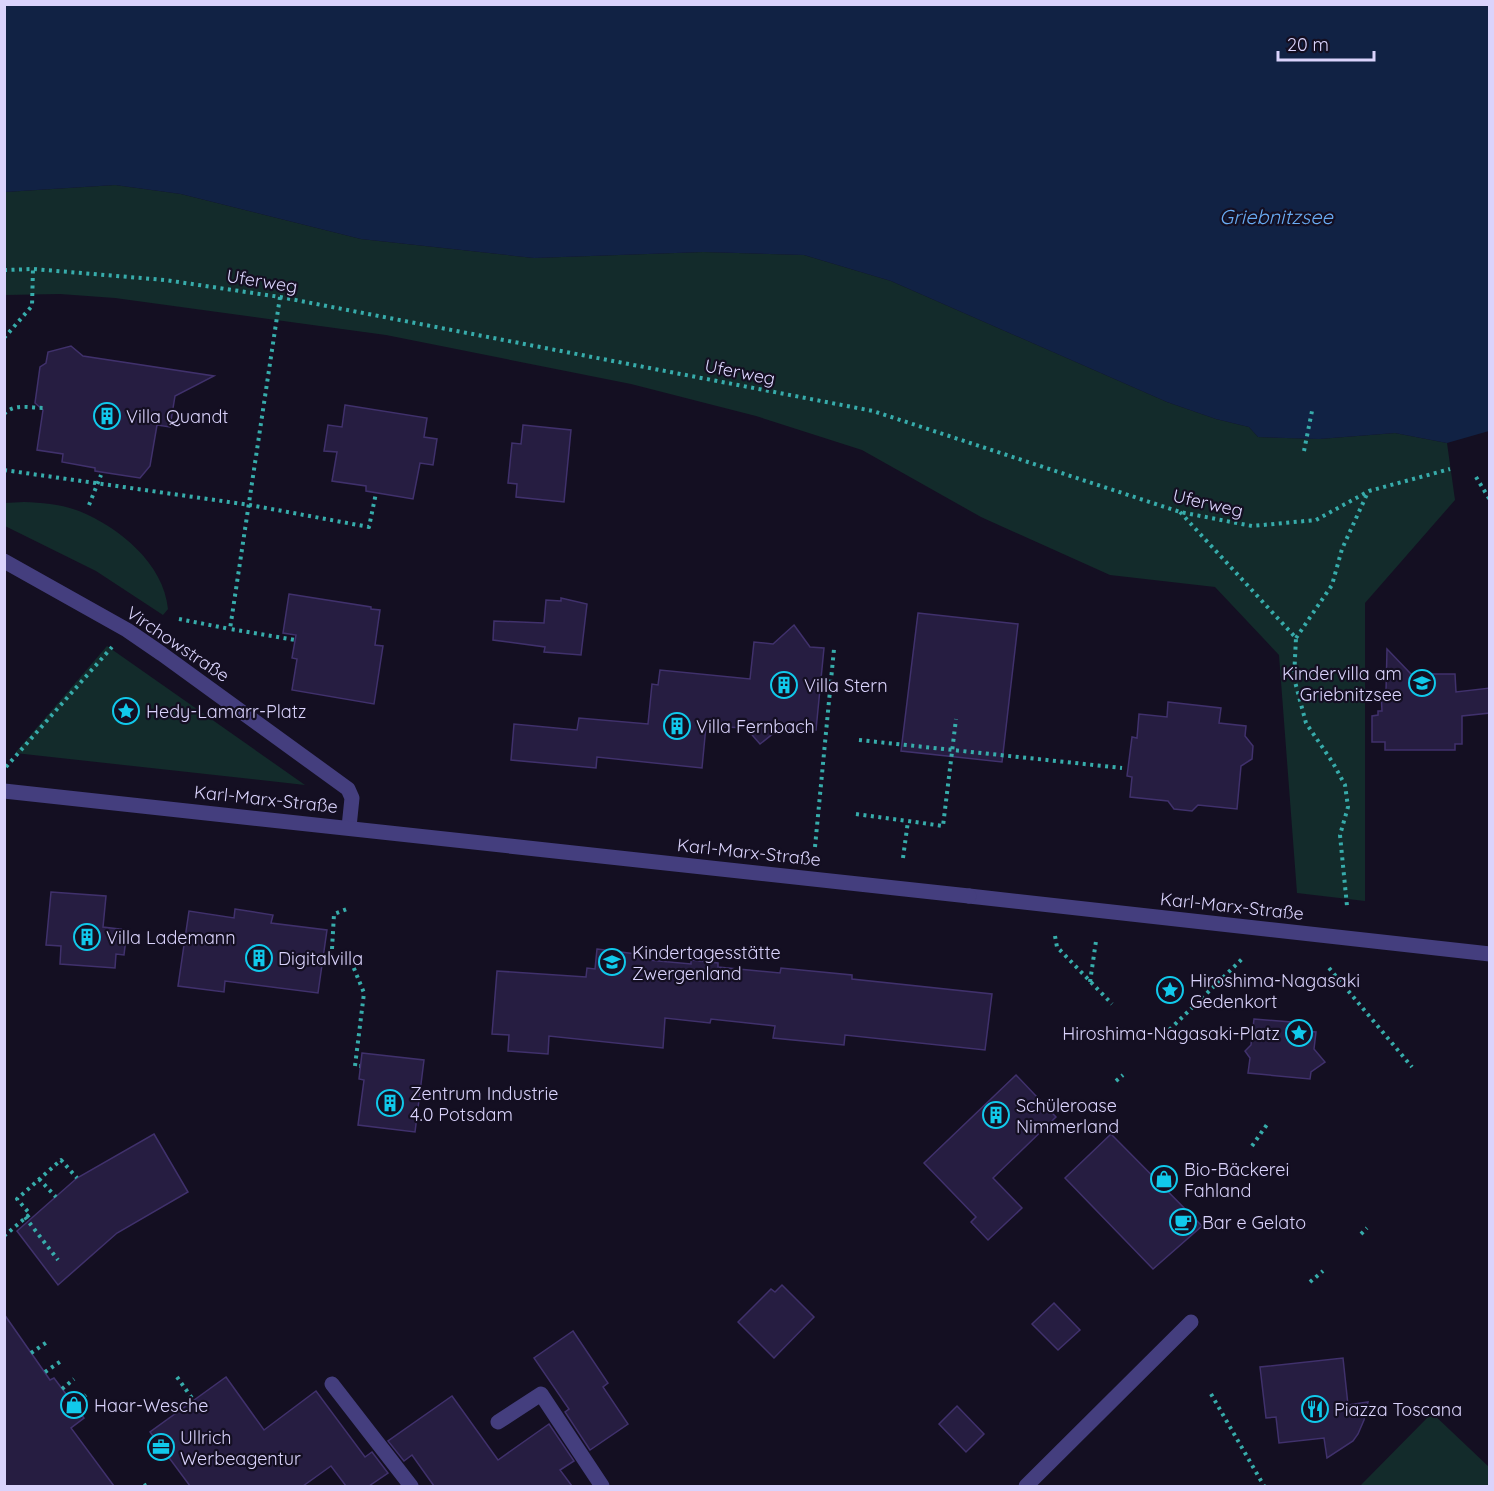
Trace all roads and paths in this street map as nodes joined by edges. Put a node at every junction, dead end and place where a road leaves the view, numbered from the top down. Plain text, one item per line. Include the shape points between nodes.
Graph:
1 (33, 269) junction
2 (4, 270) edge
3 (280, 297) junction
4 (4, 338) edge
5 (44, 408) dead end
6 (6, 411) edge
7 (1312, 411) dead end
8 (1304, 451) dead end
9 (1450, 469) dead end
10 (4, 470) edge
11 (101, 475) dead end
12 (1476, 477) dead end
13 (98, 484) junction
14 (1369, 491) junction
15 (376, 493) dead end
16 (1490, 500) edge
17 (89, 505) dead end
18 (250, 505) junction
19 (1180, 512) junction
20 (4, 561) edge
21 (179, 619) dead end
22 (230, 629) junction
23 (126, 630) junction
24 (1296, 638) junction
25 (295, 640) dead end
26 (834, 649) dead end
27 (956, 719) dead end
28 (859, 740) dead end
29 (952, 750) junction
30 (4, 768) edge
31 (1122, 768) dead end
32 (4, 791) edge
33 (856, 814) dead end
34 (908, 821) junction
35 (349, 827) junction
36 (815, 847) dead end
37 (903, 858) dead end
38 (1347, 906) dead end
39 (347, 909) dead end
40 (1055, 936) dead end
41 (1096, 941) dead end
42 (332, 949) dead end
43 (1490, 954) edge
44 (1243, 958) dead end
45 (351, 961) dead end
46 (1329, 968) dead end
47 (1090, 981) junction
48 (1112, 1004) dead end
49 (1164, 1035) dead end
50 (360, 1066) dead end
51 (1412, 1067) dead end
52 (1123, 1075) dead end
53 (1116, 1081) dead end
54 (1268, 1123) dead end
55 (1252, 1146) dead end
56 (77, 1178) dead end
57 (39, 1179) junction
58 (56, 1197) dead end
59 (25, 1217) junction
60 (1367, 1228) dead end
61 (1361, 1234) dead end
62 (4, 1236) edge
63 (58, 1260) dead end
64 (1323, 1271) dead end
65 (1310, 1282) dead end
66 (1191, 1322) dead end
67 (47, 1342) dead end
68 (32, 1353) dead end
69 (61, 1361) dead end
70 (45, 1372) dead end
71 (177, 1377) dead end
72 (74, 1379) dead end
73 (332, 1384) dead end
74 (62, 1389) dead end
75 (1211, 1394) dead end
76 (86, 1395) dead end
77 (194, 1401) dead end
78 (74, 1405) dead end
79 (498, 1422) dead end
80 (150, 1483) dead end
81 (144, 1486) edge
82 (411, 1486) edge
83 (602, 1486) edge
84 (1026, 1486) edge
85 (1264, 1486) edge

1 - 2 path, Uferweg
1 - 3 path, Uferweg via 165,280
1 - 4 path via 32,306
3 - 18 path
3 - 19 path, Uferweg via 873,411
5 - 6 path via 17,407
7 - 8 path
9 - 14 path, Uferweg
10 - 13 path
11 - 13 path
12 - 16 path
13 - 17 path
13 - 18 path
14 - 19 path, Uferweg via 1316,519 1252,526
14 - 24 path via 1342,549 1332,585
15 - 18 path via 369,527
18 - 22 path
19 - 24 path
20 - 23 street, Virchowstraße
21 - 22 path
22 - 25 path
23 - 30 path
23 - 35 street, Virchowstraße via 348,789 352,798
24 - 38 path via 1294,678 1306,723 1345,785 1348,807 1340,835
26 - 36 path
27 - 29 path
28 - 29 path
29 - 31 path
29 - 34 path via 943,826
32 - 35 street, Karl-Marx-Straße
33 - 34 path
34 - 37 path
35 - 43 street, Karl-Marx-Straße
39 - 42 path via 334,914
40 - 47 path via 1057,947
41 - 47 path
44 - 49 path
45 - 50 path via 364,993 355,1066
46 - 51 path
47 - 48 path
52 - 53 path
54 - 55 path
56 - 57 path via 61,1160
57 - 58 path
57 - 59 path via 17,1199 30,1214
59 - 62 path
59 - 63 path
60 - 61 path
64 - 65 path
66 - 84 street
67 - 68 path
69 - 70 path
71 - 77 path
72 - 74 path
73 - 82 street
75 - 85 path
76 - 78 path
79 - 83 street via 541,1394
80 - 81 path

